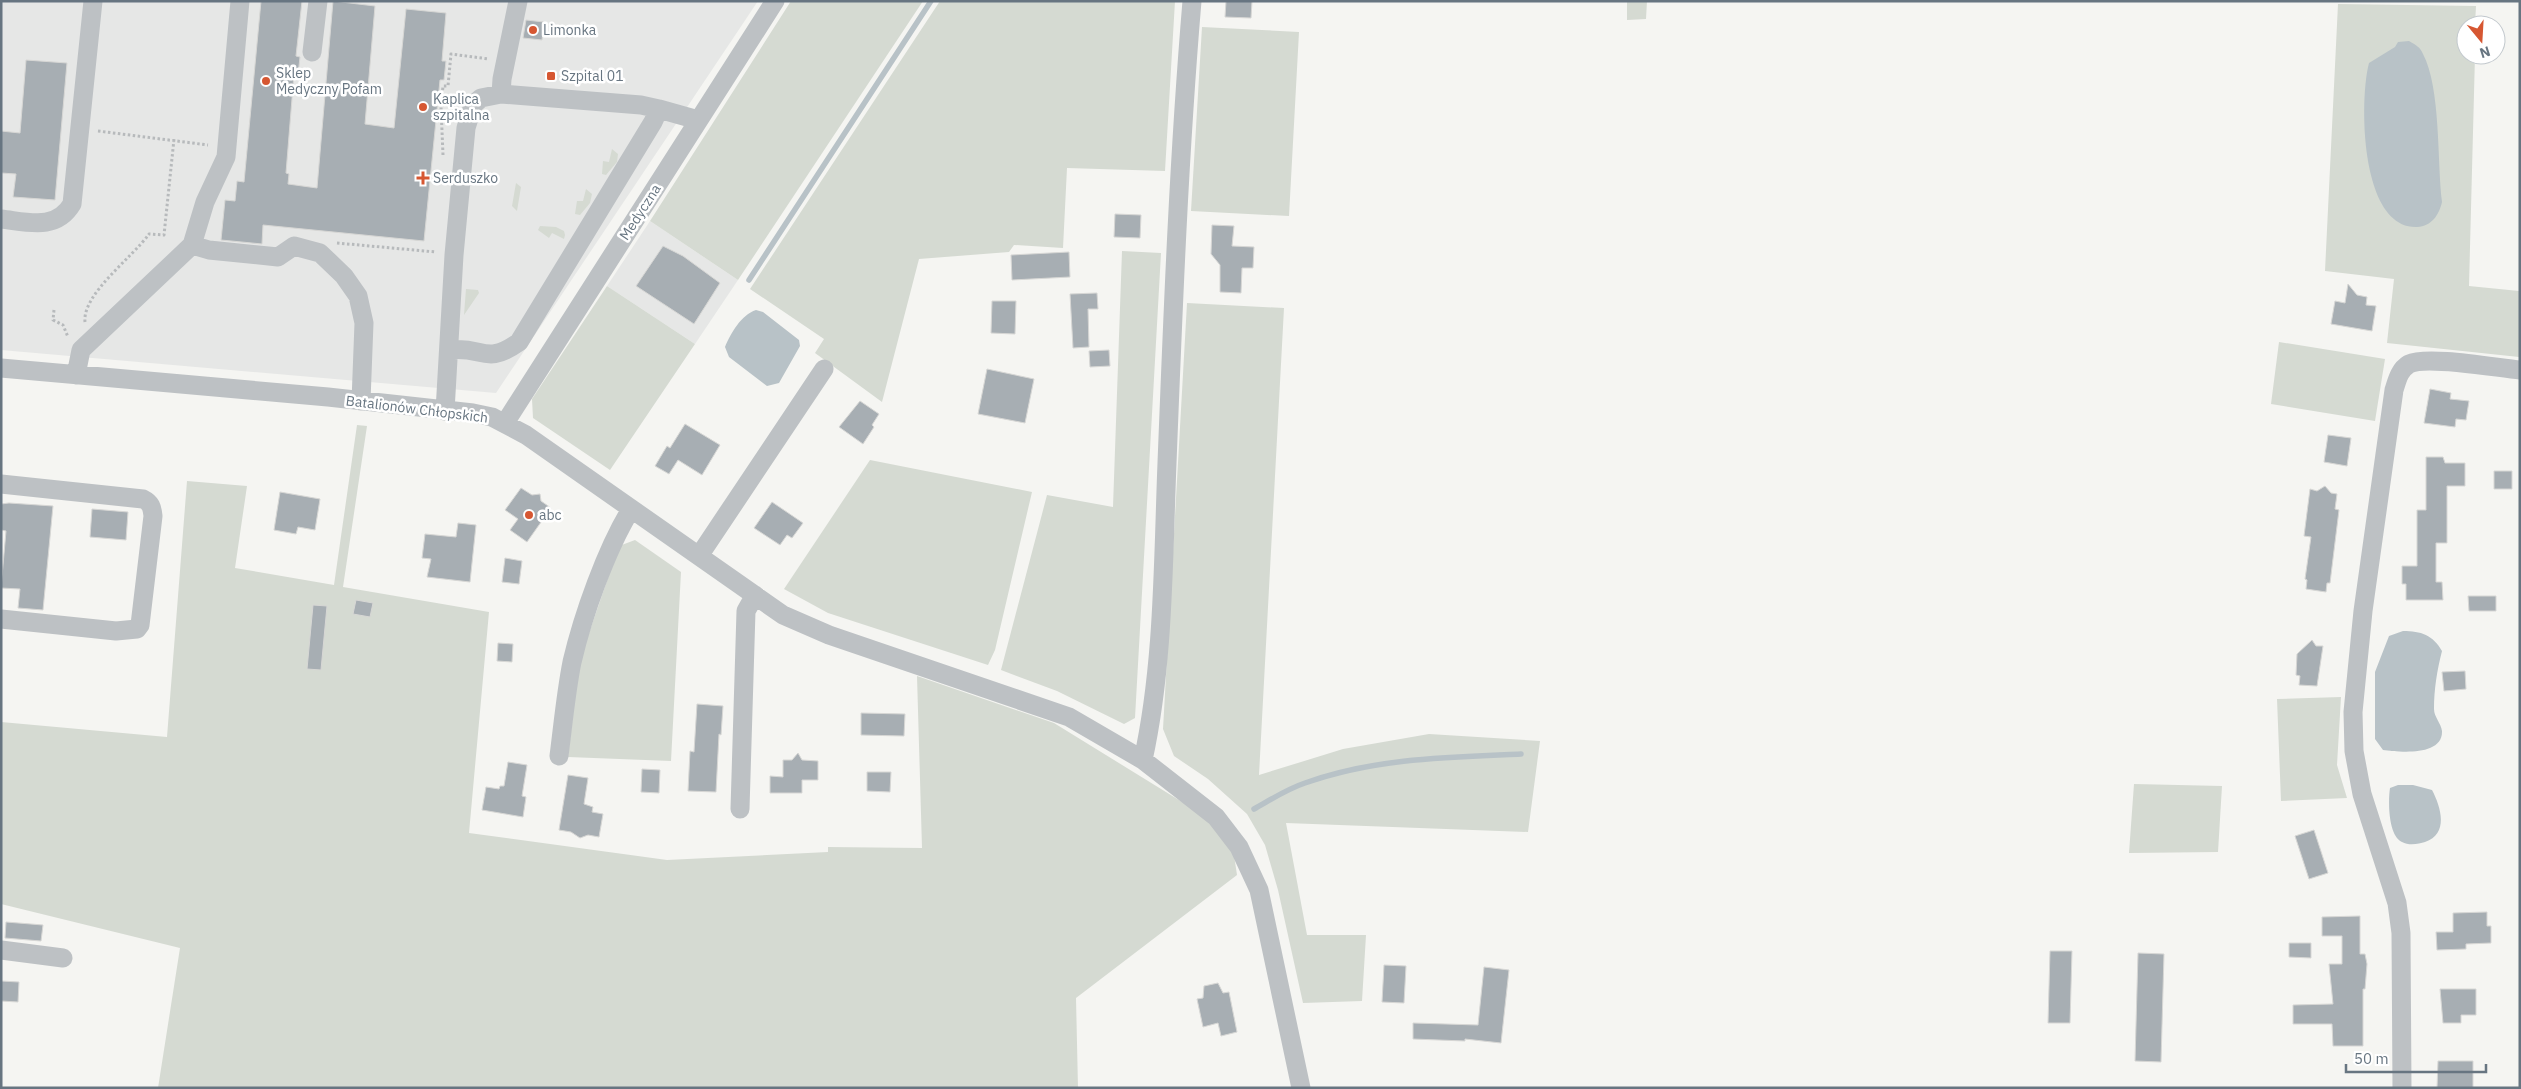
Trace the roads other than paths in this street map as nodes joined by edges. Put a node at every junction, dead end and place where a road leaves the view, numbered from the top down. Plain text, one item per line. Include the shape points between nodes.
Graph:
1 (93, 1) edge
2 (240, 1) edge
3 (318, 1) edge
4 (518, 1) edge
5 (775, 1) edge
6 (1192, 1) edge
7 (312, 52) dead end
8 (501, 94) junction
9 (658, 108) junction
10 (698, 120) junction
11 (1, 219) edge
12 (192, 245) junction
13 (450, 350) junction
14 (1, 368) edge
15 (824, 369) dead end
16 (2520, 370) edge
17 (76, 375) junction
18 (362, 401) junction
19 (444, 410) junction
20 (505, 423) junction
21 (1, 484) edge
22 (631, 509) junction
23 (699, 556) junction
24 (754, 595) junction
25 (1, 619) edge
26 (559, 756) dead end
27 (1143, 760) junction
28 (740, 809) dead end
29 (1, 950) edge
30 (63, 958) dead end
31 (1301, 1088) edge
32 (2402, 1088) edge

1 - 11 street via 72,204 66,214 48,223
2 - 12 street via 226,157 205,202
3 - 7 street
4 - 8 street
5 - 10 street, Medyczna
6 - 27 street via 1161,597 1152,721
8 - 9 street
8 - 13 street via 481,98 468,116 454,255
9 - 10 street
9 - 13 street via 653,122 519,342 488,356 466,348
10 - 20 street, Medyczna
12 - 17 street via 82,350
12 - 18 street via 209,250 278,257 294,246 320,253 344,276 358,296 364,323
13 - 19 street
14 - 17 street, Batalionów Chłopskich
15 - 23 street
16 - 32 street via 2420,362 2403,369 2394,390 2363,611 2353,712 2362,794 2396,903 2401,933
17 - 18 street, Batalionów Chłopskich
18 - 19 street, Batalionów Chłopskich
19 - 20 street, Batalionów Chłopskich via 473,413
20 - 22 street, Batalionów Chłopskich
21 - 25 street via 143,499 152,507 153,516 137,629 116,631
22 - 23 street, Batalionów Chłopskich
22 - 26 street via 612,542 577,642
23 - 24 street, Batalionów Chłopskich
24 - 27 street, Batalionów Chłopskich via 783,614 829,635 1069,717
24 - 28 street via 746,611
27 - 31 street, Batalionów Chłopskich via 1216,817 1239,847 1249,867 1259,890
29 - 30 street

